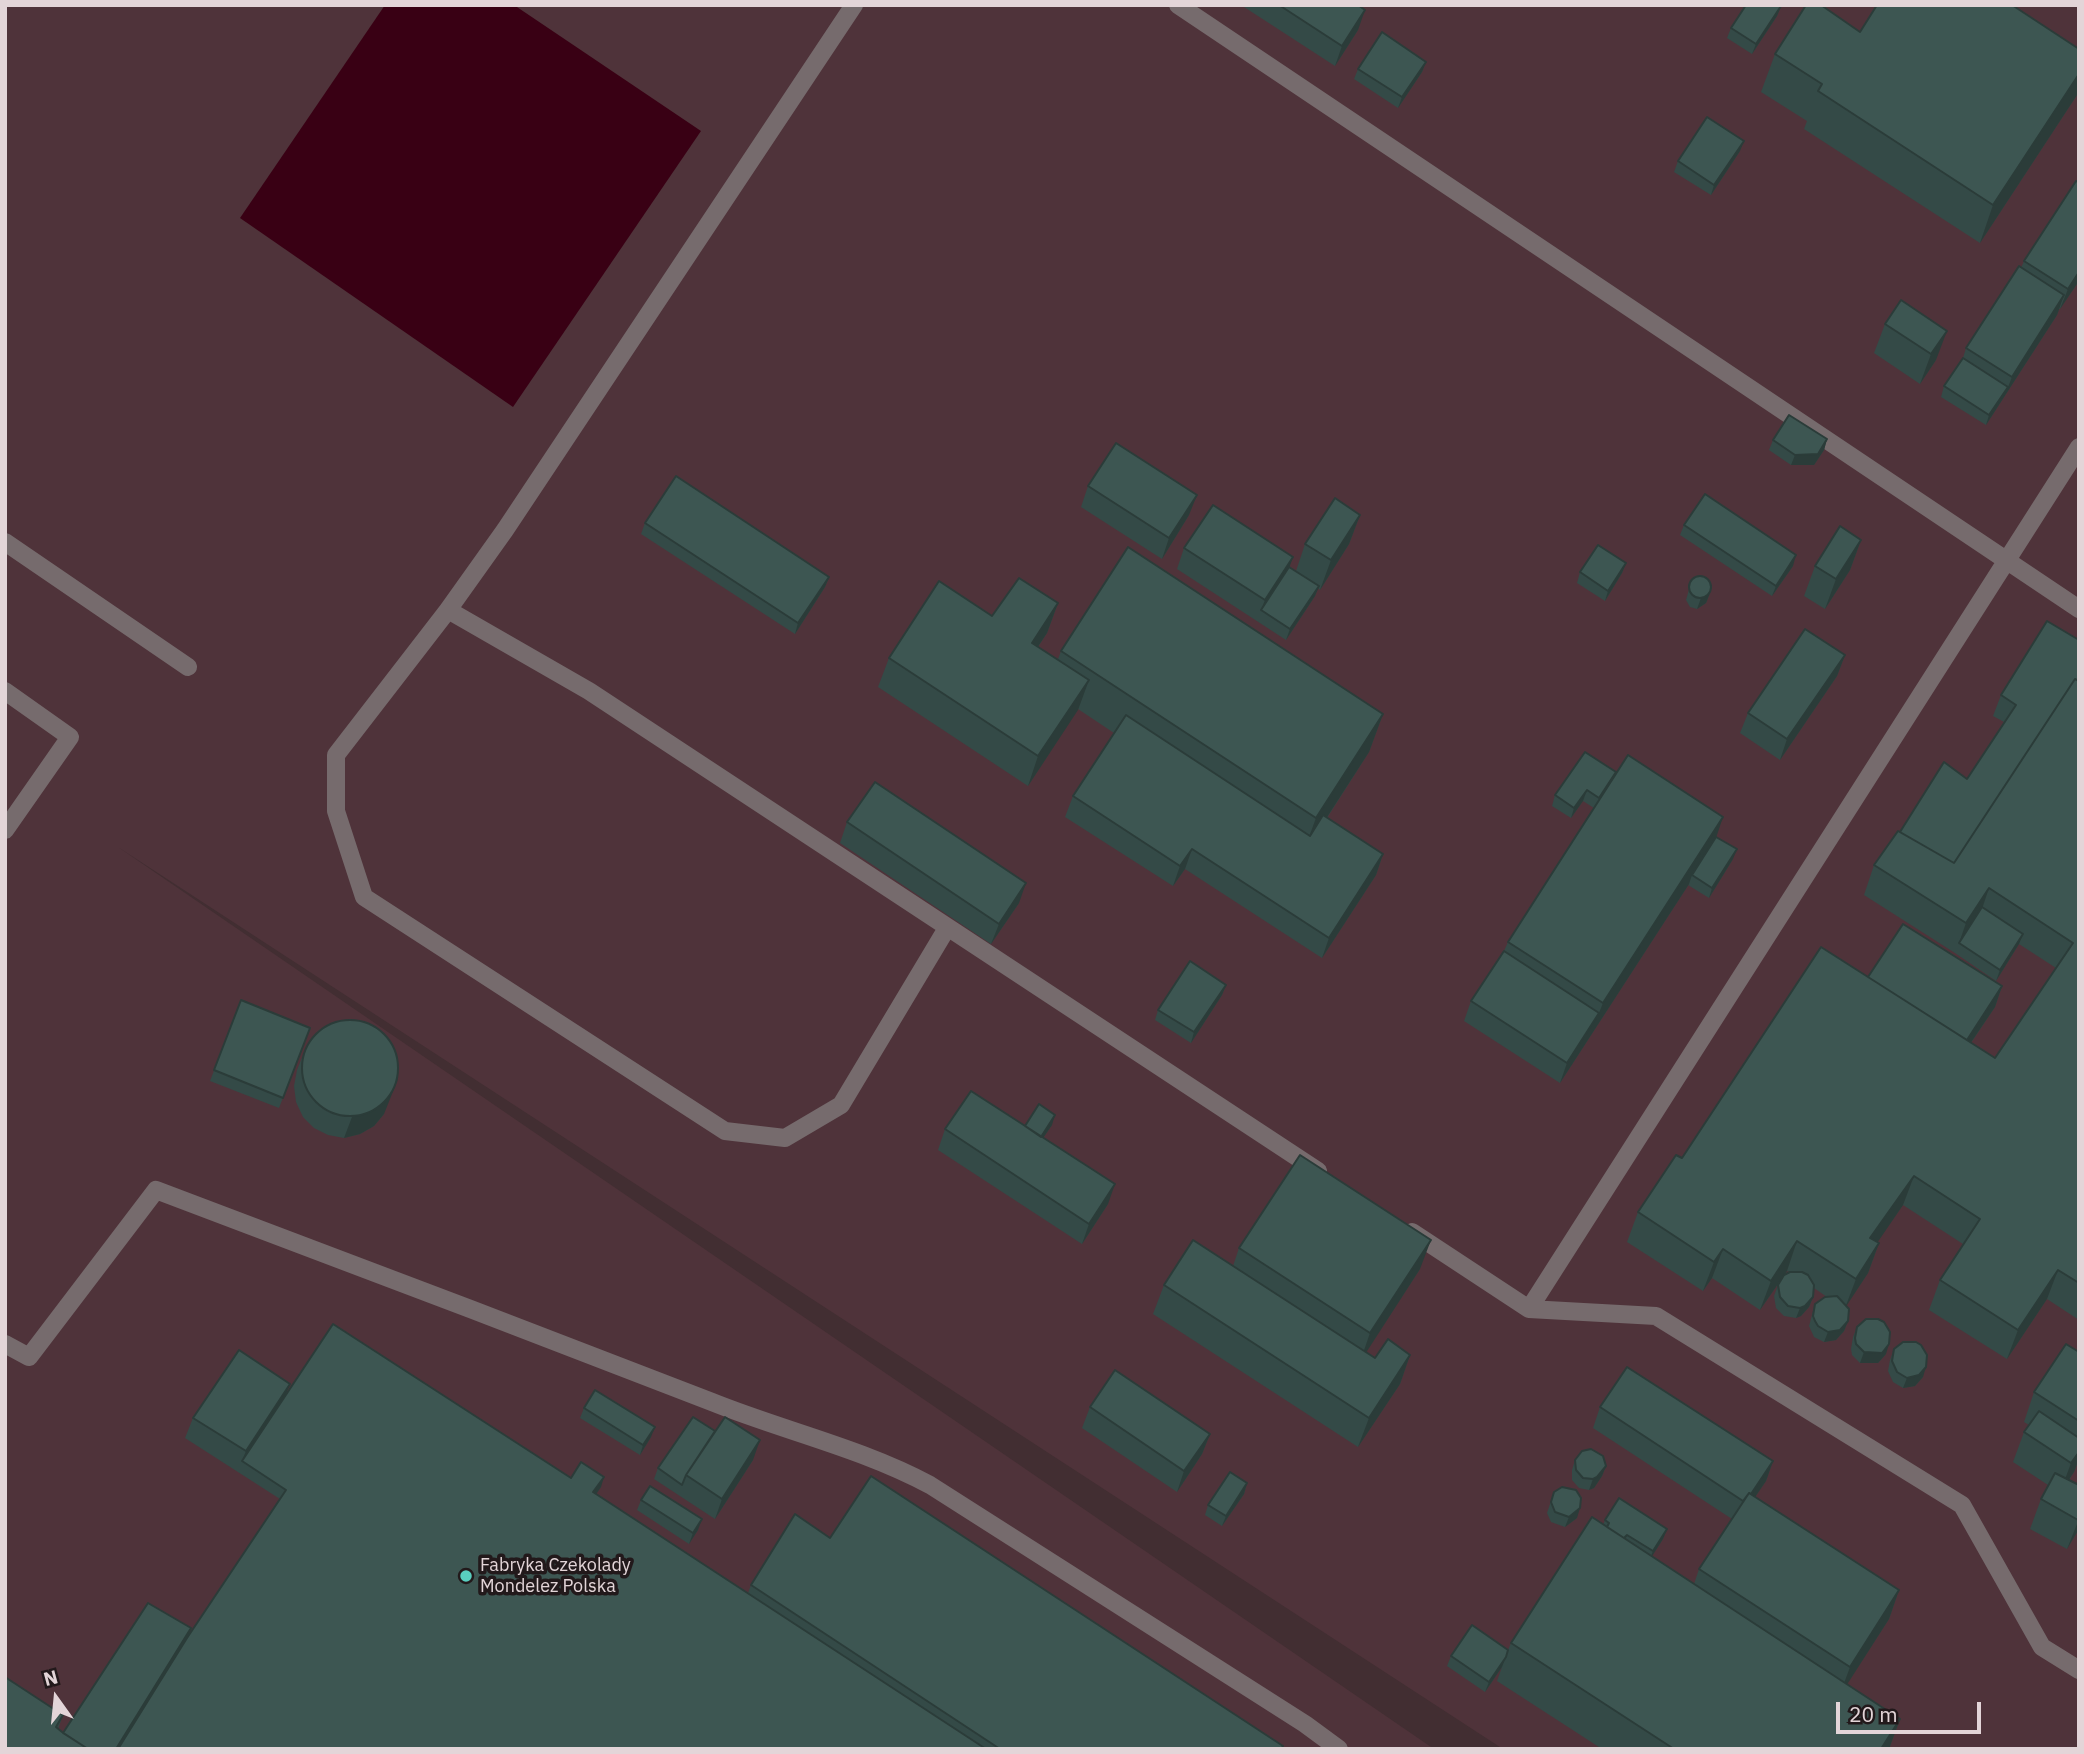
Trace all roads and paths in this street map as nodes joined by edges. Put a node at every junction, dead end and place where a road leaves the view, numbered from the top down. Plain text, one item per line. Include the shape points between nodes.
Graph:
1 (854, 5) edge
2 (1178, 5) edge
3 (2079, 447) edge
4 (5, 542) edge
5 (2007, 560) junction
6 (2079, 609) edge
7 (448, 610) junction
8 (188, 667) dead end
9 (5, 691) edge
10 (5, 830) edge
11 (947, 928) junction
12 (1331, 1180) edge
13 (1401, 1226) edge
14 (1529, 1310) junction
15 (5, 1344) edge
16 (2079, 1670) edge
17 (1339, 1749) edge

1 - 7 lane
2 - 5 lane
3 - 5 lane
4 - 8 lane
5 - 6 lane
5 - 14 lane
7 - 11 lane via 589,691
7 - 11 lane via 335,755 337,811 364,897 725,1131 785,1138 841,1105
9 - 10 lane via 70,737
11 - 12 lane
13 - 14 lane
14 - 16 lane via 1656,1316 1962,1505 2042,1647
15 - 17 lane via 29,1357 156,1190 731,1410 896,1467 1294,1716

